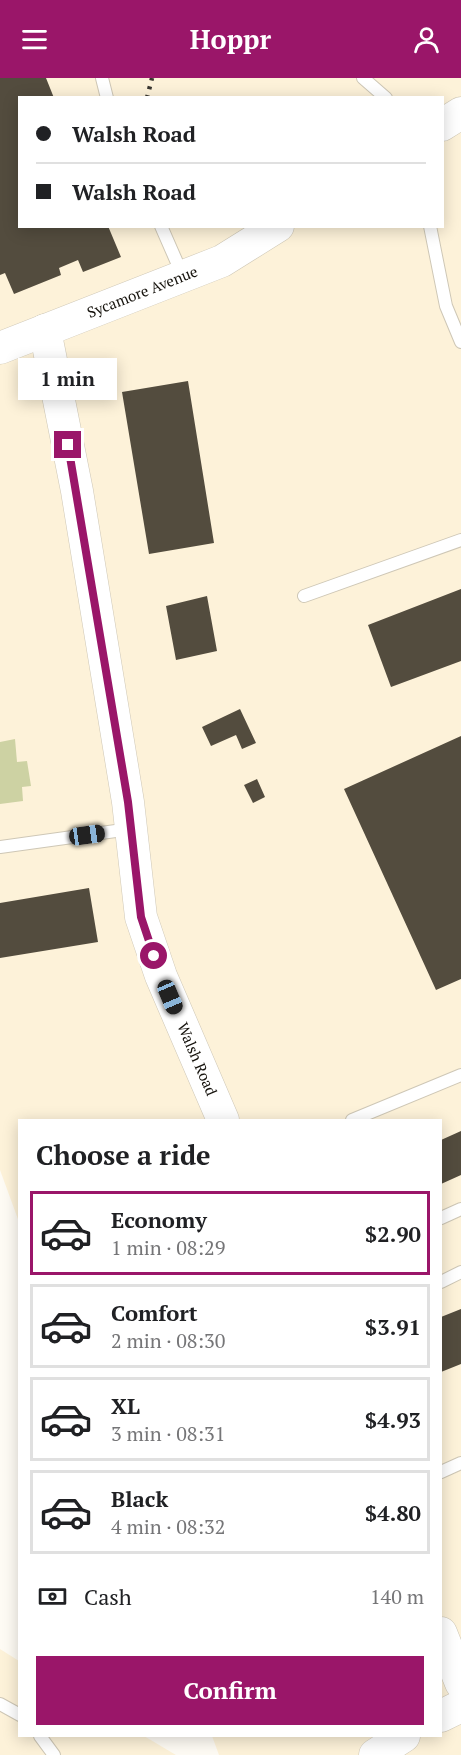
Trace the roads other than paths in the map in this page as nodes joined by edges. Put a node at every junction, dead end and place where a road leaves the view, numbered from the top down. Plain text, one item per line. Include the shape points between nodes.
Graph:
1 (102, 78) edge
2 (363, 78) edge
3 (106, 96) edge
4 (384, 96) edge
5 (461, 113) edge
6 (444, 124) edge
7 (163, 228) edge
8 (275, 228) edge
9 (430, 228) edge
10 (183, 274) junction
11 (45, 330) junction
12 (461, 342) edge
13 (0, 348) edge
14 (461, 540) edge
15 (304, 596) dead end
16 (131, 829) junction
17 (0, 847) edge
18 (461, 1075) edge
19 (223, 1119) edge
20 (354, 1119) edge
21 (461, 1209) edge
22 (442, 1218) edge
23 (461, 1272) edge
24 (442, 1282) edge
25 (461, 1463) edge
26 (442, 1472) edge
27 (442, 1636) edge
28 (461, 1683) edge
29 (0, 1704) edge
30 (461, 1706) edge
31 (18, 1714) edge
32 (442, 1716) edge
33 (41, 1737) edge
34 (402, 1737) edge
35 (54, 1755) edge
36 (375, 1755) edge

1 - 3 lane
2 - 4 lane
5 - 6 street
7 - 10 lane
8 - 10 street, Sycamore Avenue via 222,261
9 - 12 lane via 446,306
10 - 11 street, Sycamore Avenue
11 - 13 street, Sycamore Avenue
11 - 16 street, Walsh Road via 77,491
14 - 15 lane
16 - 17 lane
16 - 19 street, Walsh Road via 141,917 161,976
18 - 20 lane
21 - 22 lane
23 - 24 lane
25 - 26 lane
27 - 28 street
29 - 31 lane
30 - 32 street
33 - 35 lane
34 - 36 street

